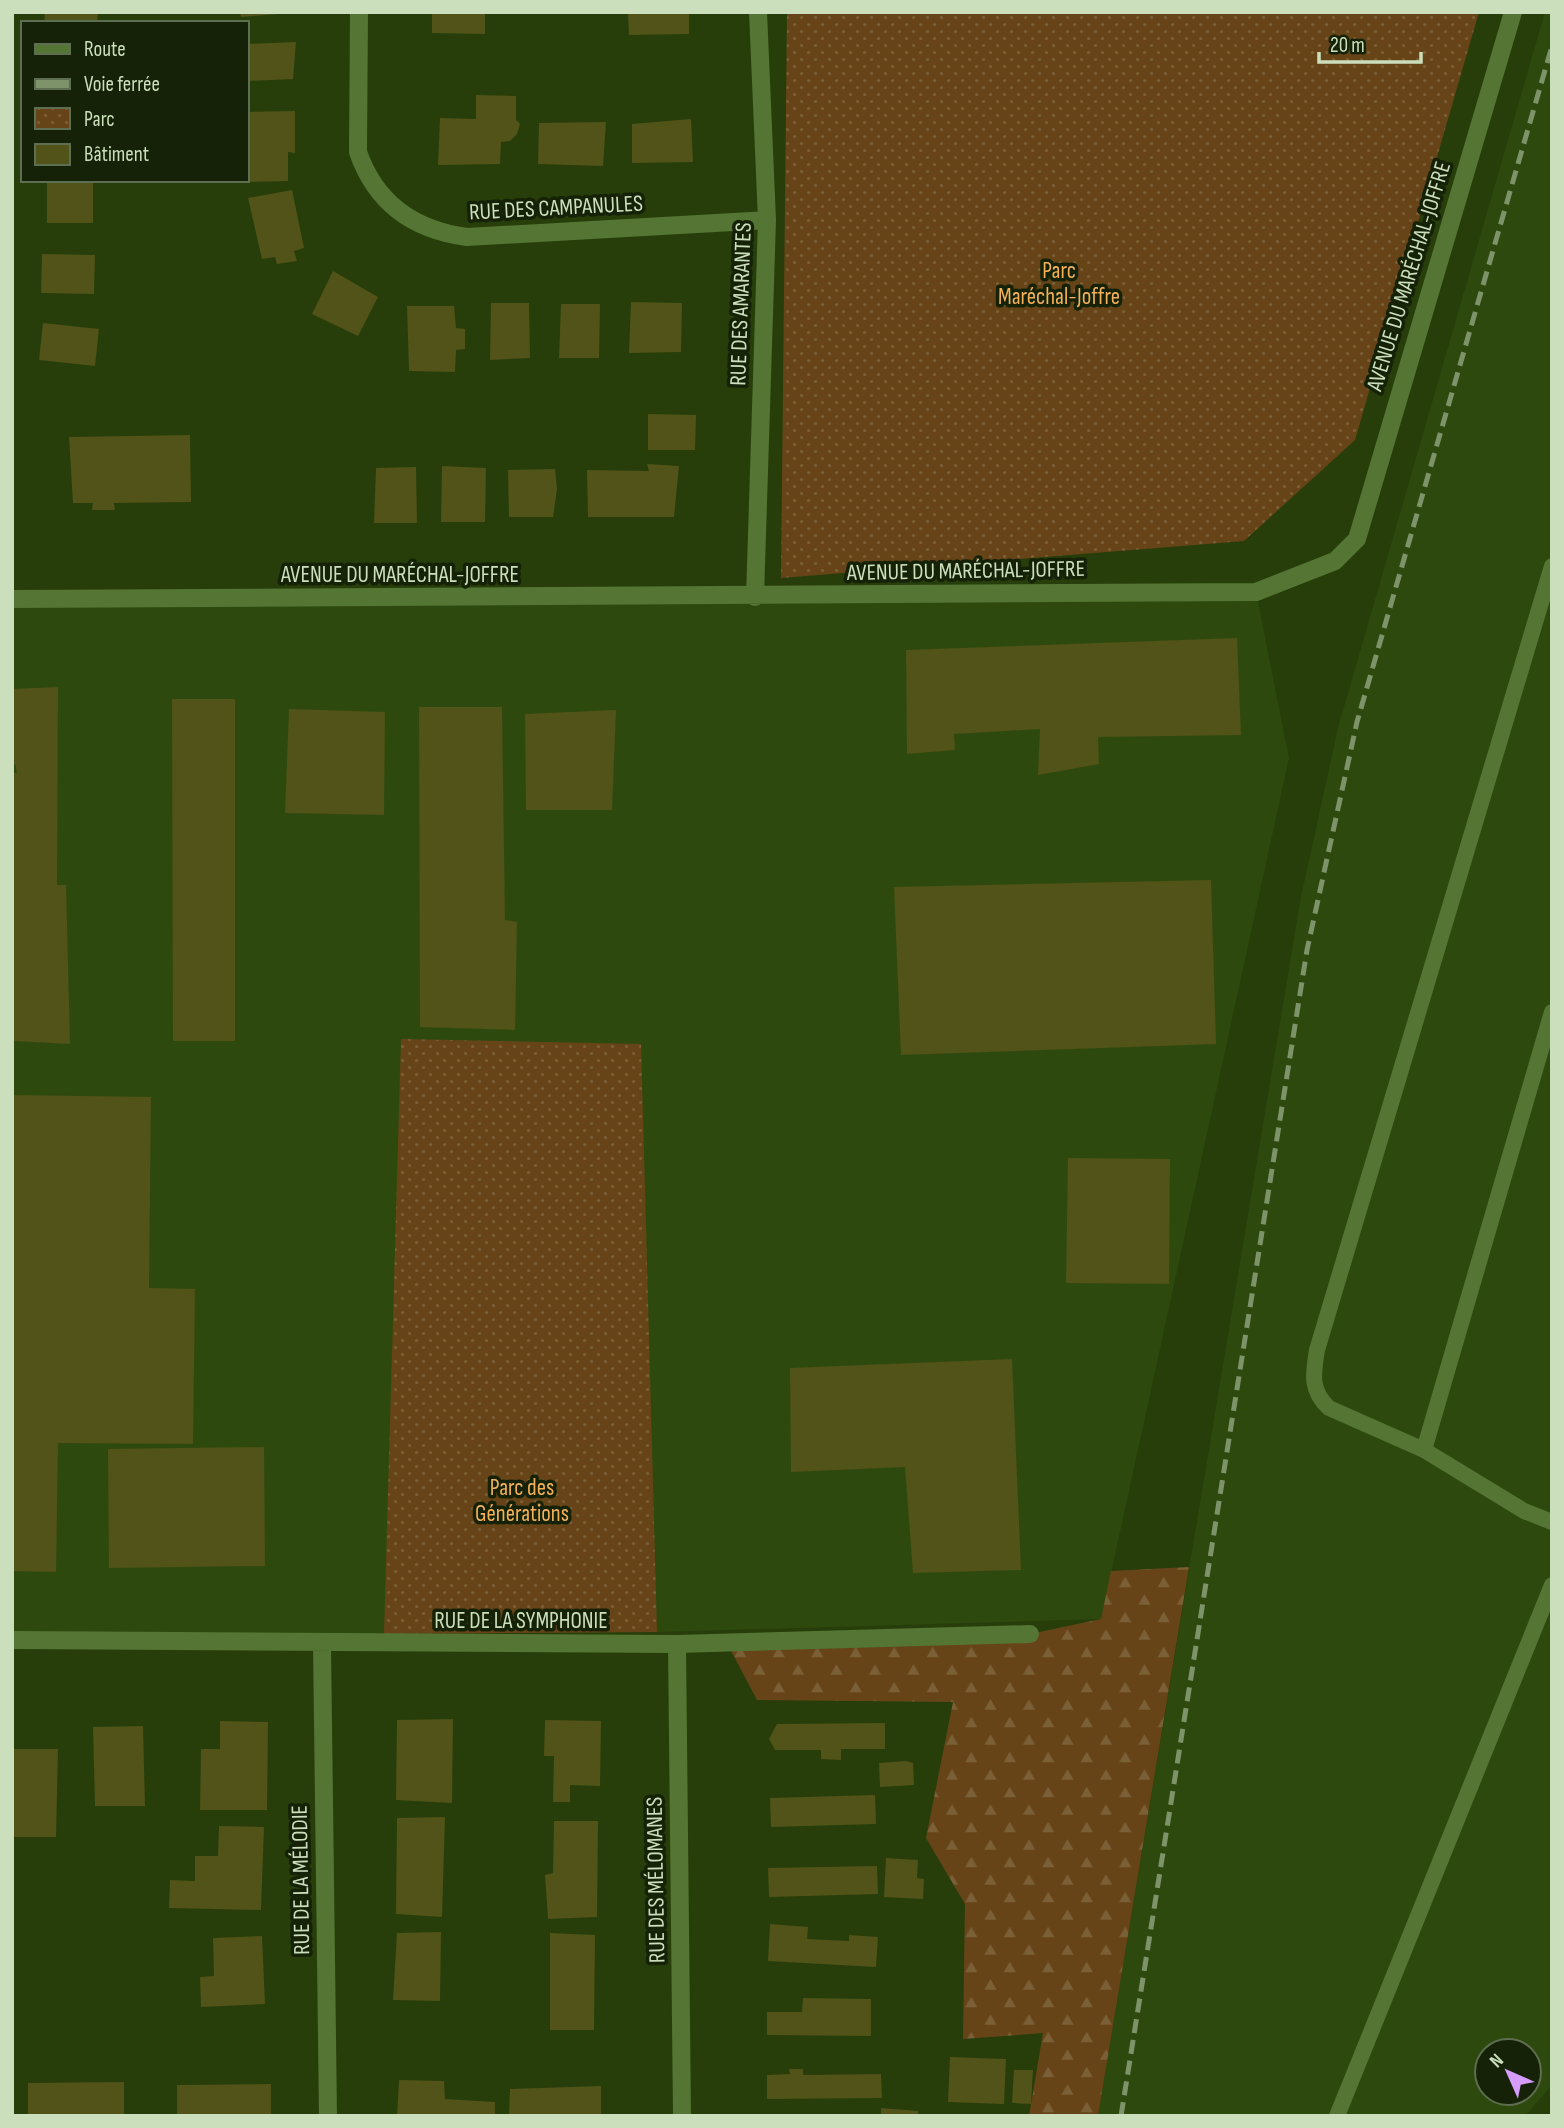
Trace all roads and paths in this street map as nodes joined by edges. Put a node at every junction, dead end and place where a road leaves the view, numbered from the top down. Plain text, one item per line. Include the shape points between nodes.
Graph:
1 (359, 12) edge
2 (758, 12) edge
3 (1513, 12) edge
4 (767, 220) junction
5 (1552, 566) edge
6 (755, 597) junction
7 (12, 600) edge
8 (1552, 1012) edge
9 (1424, 1450) junction
10 (1552, 1522) edge
11 (1552, 1585) edge
12 (1030, 1634) dead end
13 (12, 1640) edge
14 (322, 1644) junction
15 (677, 1644) junction
16 (328, 2116) edge
17 (682, 2116) edge
18 (1337, 2116) edge

1 - 4 street, RUE DES CAMPANULES via 358,152 365,174 380,196 417,224 467,237
2 - 4 street, RUE DES AMARANTES
3 - 6 street, AVENUE DU MARÉCHAL-JOFFRE via 1357,539 1335,561 1256,592
4 - 6 street, RUE DES AMARANTES
5 - 9 lane via 1317,1350 1313,1387 1318,1398 1329,1408
6 - 7 street, AVENUE DU MARÉCHAL-JOFFRE
8 - 9 lane
9 - 10 lane via 1524,1511
11 - 18 lane
12 - 15 street, RUE DE LA SYMPHONIE
13 - 14 street, RUE DE LA SYMPHONIE
14 - 15 street, RUE DE LA SYMPHONIE
14 - 16 street, RUE DE LA MÉLODIE
15 - 17 street, RUE DES MÉLOMANES

